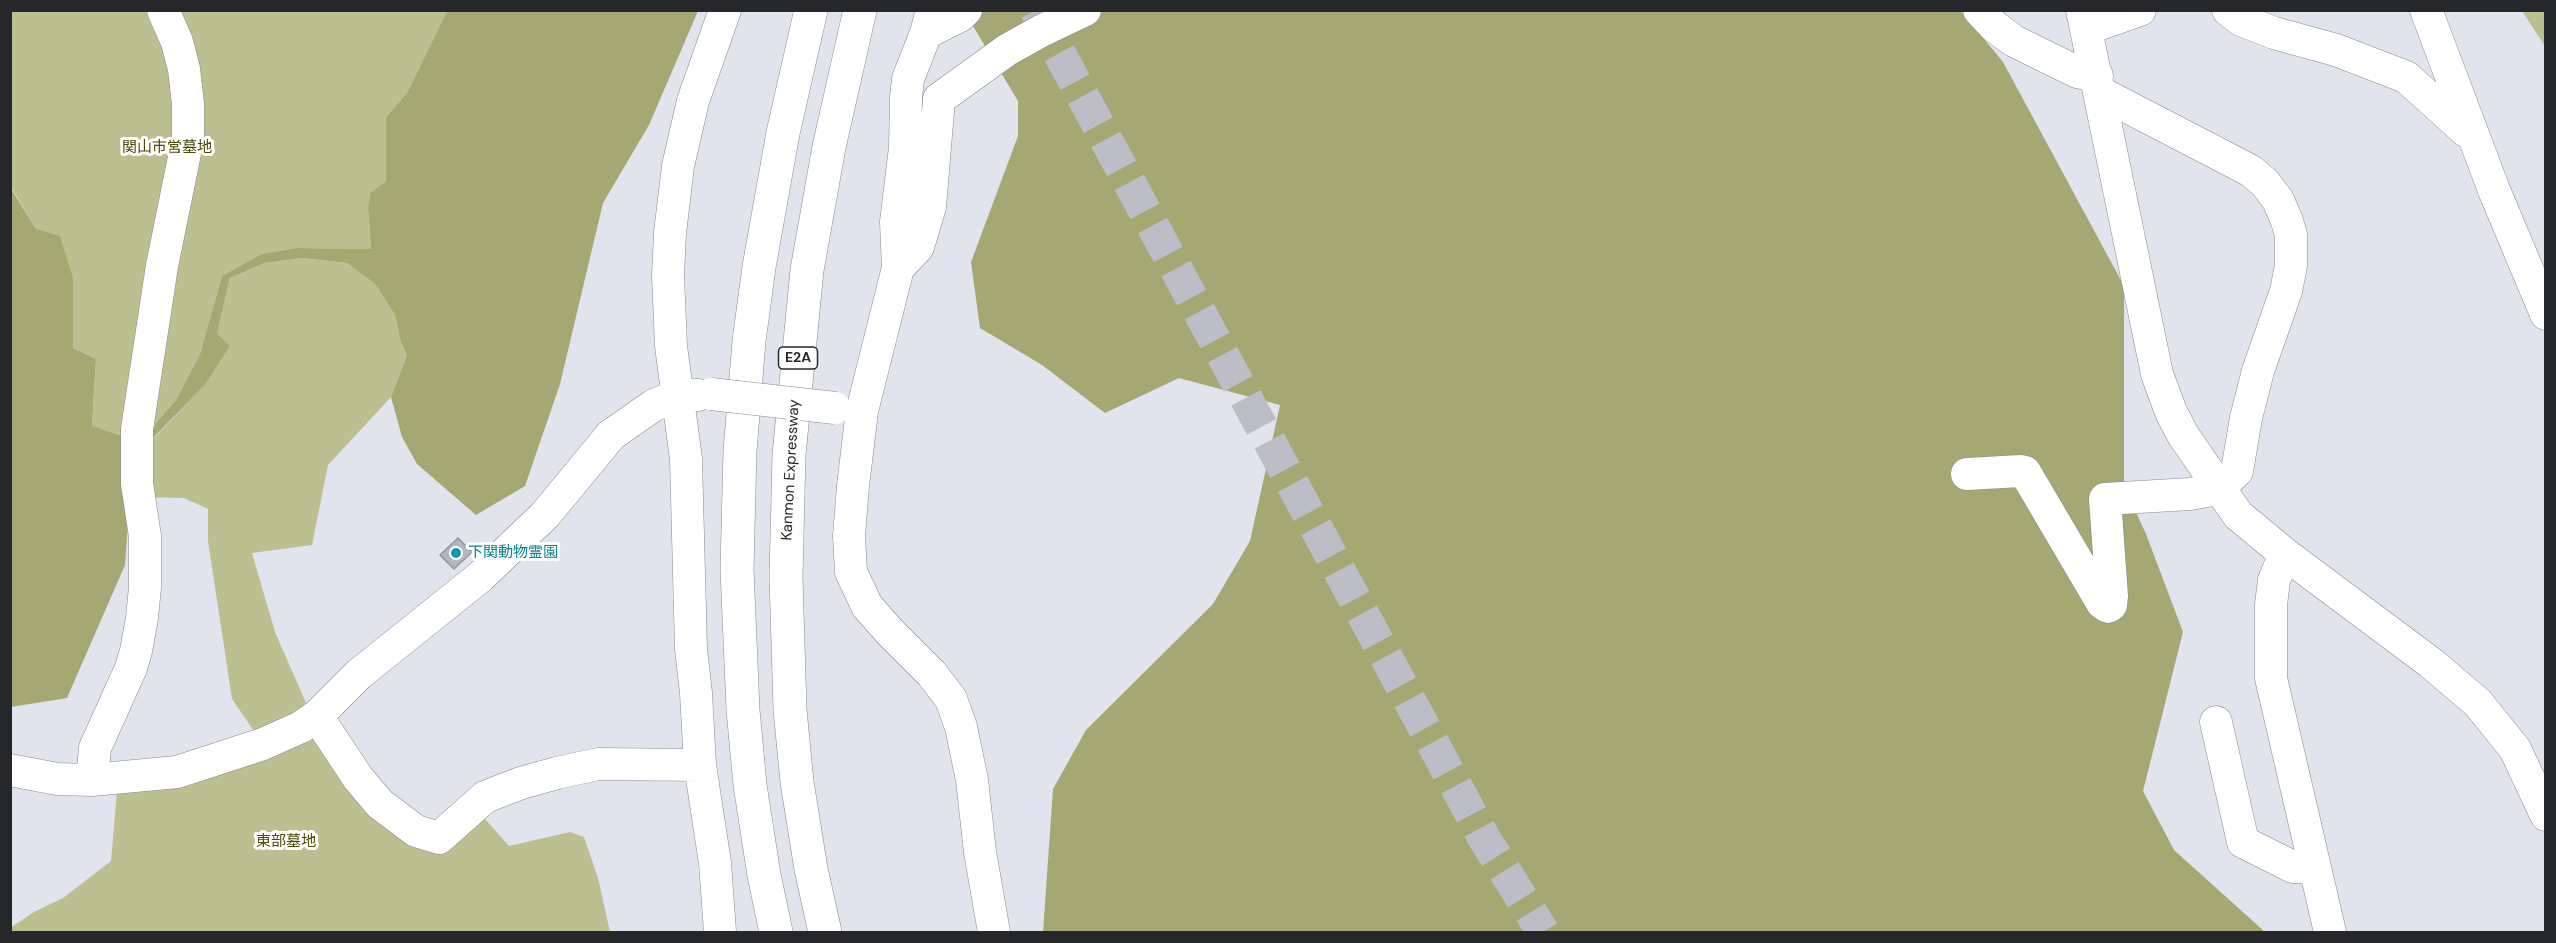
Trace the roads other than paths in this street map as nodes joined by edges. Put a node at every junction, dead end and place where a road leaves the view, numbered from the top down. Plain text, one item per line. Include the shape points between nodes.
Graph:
1 (163, 10) edge
2 (725, 10) edge
3 (811, 10) edge
4 (860, 10) edge
5 (966, 10) edge
6 (1085, 10) edge
7 (1979, 10) edge
8 (2140, 10) edge
9 (2228, 10) edge
10 (2426, 10) edge
11 (2084, 20) edge
12 (929, 22) edge
13 (2099, 85) junction
14 (2474, 139) junction
15 (898, 268) junction
16 (2546, 314) edge
17 (677, 396) junction
18 (848, 410) junction
19 (1967, 474) dead end
20 (2218, 489) junction
21 (2285, 554) junction
22 (317, 716) junction
23 (2216, 722) dead end
24 (700, 765) junction
25 (10, 770) edge
26 (92, 780) junction
27 (2546, 815) edge
28 (2315, 868) junction
29 (720, 933) edge
30 (776, 933) edge
31 (825, 933) edge
32 (994, 933) edge
33 (2330, 933) edge

1 - 26 street via 184,69 188,138 162,266 137,429 137,484 145,536 140,629 131,668 95,748
2 - 17 street via 693,101 678,166 669,276
3 - 30 highway via 783,133 749,341 740,451 737,569 743,710 754,808
4 - 31 highway, Kanmon Expressway / E2A via 829,147 807,270 789,455 786,577 790,710 797,782
5 - 12 street via 960,16
6 - 15 street via 1007,50 939,99 930,207 918,247
7 - 13 street via 2014,41
8 - 11 street
9 - 14 street via 2241,20 2274,33 2336,50 2406,77
10 - 14 street
11 - 13 street
12 - 15 street via 908,79 896,222
13 - 20 street via 2157,374 2183,435
13 - 20 street via 2252,171 2278,200 2287,221 2291,266 2286,291 2258,371 2237,471
14 - 16 street
15 - 18 street
17 - 18 street, bridge via 711,394
17 - 22 street via 654,405 611,435 545,515 480,577 360,674
17 - 24 street via 686,459 690,650
18 - 32 street via 851,572 867,606 951,699 962,727 972,780
19 - 20 street via 2025,472 2102,603 2108,607 2112,596 2105,499
20 - 21 street via 2238,515
21 - 27 street via 2478,703 2515,749
21 - 28 street via 2274,580 2271,605 2271,678
22 - 24 street via 380,804 416,831 439,838 485,797 556,772 598,764
22 - 26 street via 263,744 177,772
23 - 28 street via 2243,842 2293,867
24 - 29 street via 715,863
25 - 26 street via 57,779
28 - 33 street

